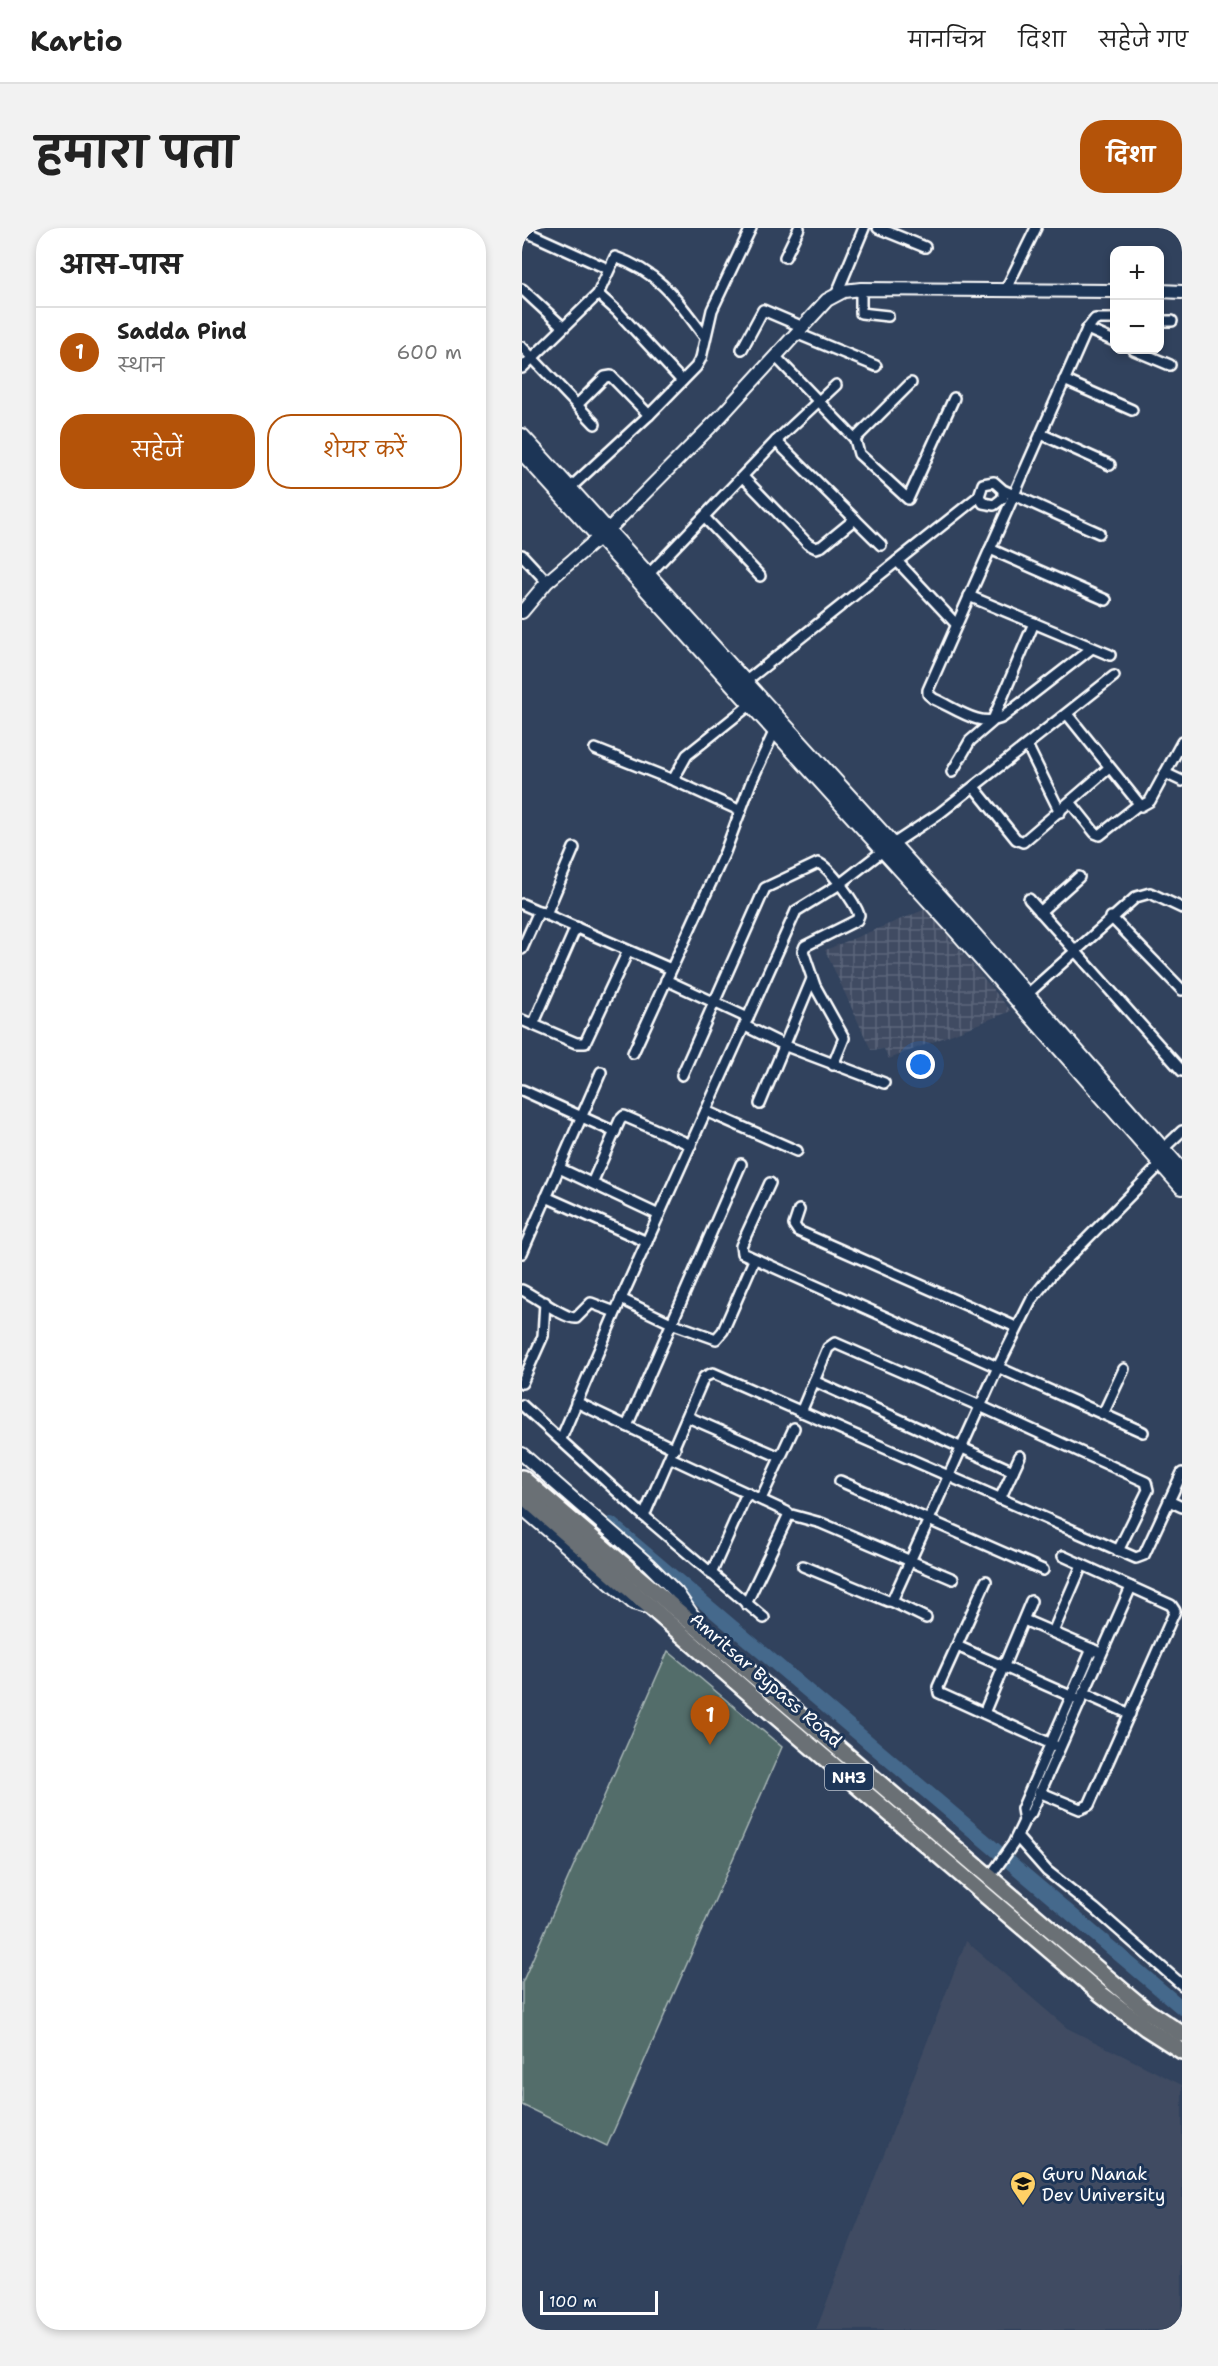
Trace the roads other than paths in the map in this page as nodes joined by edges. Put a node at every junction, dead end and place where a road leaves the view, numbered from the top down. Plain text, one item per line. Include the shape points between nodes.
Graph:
1 (751, 228) edge
2 (799, 228) edge
3 (864, 228) edge
4 (878, 228) edge
5 (1036, 228) edge
6 (522, 230) edge
7 (925, 246) dead end
8 (785, 257) dead end
9 (608, 269) junction
10 (522, 289) edge
11 (861, 289) junction
12 (1006, 290) junction
13 (1110, 291) edge
14 (1164, 291) edge
15 (1182, 292) edge
16 (837, 293) junction
17 (598, 294) junction
18 (888, 316) dead end
19 (1110, 319) edge
20 (1164, 321) edge
21 (1172, 321) dead end
22 (563, 327) junction
23 (1087, 329) junction
24 (800, 331) junction
25 (705, 337) junction
26 (1110, 339) edge
27 (522, 347) edge
28 (742, 349) dead end
29 (1144, 354) edge
30 (533, 357) junction
31 (776, 357) junction
32 (1170, 365) dead end
33 (876, 366) dead end
34 (522, 368) edge
35 (1064, 380) junction
36 (682, 381) junction
37 (911, 383) dead end
38 (836, 385) dead end
39 (954, 398) dead end
40 (818, 401) junction
41 (577, 405) junction
42 (1132, 410) dead end
43 (649, 415) junction
44 (595, 424) dead end
45 (1041, 434) junction
46 (522, 436) edge
47 (855, 439) junction
48 (776, 441) junction
49 (522, 452) edge
50 (1110, 465) dead end
51 (742, 477) junction
52 (570, 488) junction
53 (1003, 490) junction
54 (1014, 495) junction
55 (979, 496) junction
56 (704, 517) junction
57 (855, 519) junction
58 (604, 533) junction
59 (1099, 533) dead end
60 (881, 545) dead end
61 (990, 549) junction
62 (522, 555) edge
63 (897, 561) junction
64 (648, 574) junction
65 (760, 576) dead end
66 (547, 582) junction
67 (969, 596) junction
68 (1107, 600) dead end
69 (522, 612) edge
70 (1034, 623) junction
71 (956, 624) junction
72 (1092, 648) junction
73 (1110, 655) dead end
74 (1114, 676) dead end
75 (741, 685) junction
76 (751, 704) junction
77 (1067, 714) junction
78 (992, 722) junction
79 (775, 730) junction
80 (1182, 742) edge
81 (1027, 745) junction
82 (595, 749) dead end
83 (1109, 768) junction
84 (952, 772) dead end
85 (1165, 773) junction
86 (673, 780) junction
87 (1182, 781) edge
88 (974, 787) junction
89 (1071, 803) junction
90 (1138, 805) junction
91 (741, 811) junction
92 (1060, 812) junction
93 (574, 848) dead end
94 (888, 848) junction
95 (1079, 877) dead end
96 (840, 884) junction
97 (1029, 899) dead end
98 (522, 904) edge
99 (1182, 908) edge
100 (542, 912) junction
101 (1040, 912) junction
102 (1111, 917) junction
103 (576, 927) junction
104 (522, 949) edge
105 (628, 951) junction
106 (1074, 951) junction
107 (671, 969) junction
108 (812, 979) junction
109 (666, 980) junction
110 (1182, 990) edge
111 (1022, 998) junction
112 (714, 1002) junction
113 (522, 1020) edge
114 (747, 1022) junction
115 (533, 1025) junction
116 (786, 1046) junction
117 (633, 1053) dead end
118 (833, 1065) junction
119 (1182, 1071) edge
120 (601, 1072) dead end
121 (682, 1075) dead end
122 (884, 1083) dead end
123 (522, 1090) edge
124 (760, 1104) dead end
125 (706, 1111) junction
126 (581, 1116) junction
127 (615, 1131) junction
128 (1182, 1131) edge
129 (691, 1145) junction
130 (797, 1151) dead end
131 (1164, 1157) junction
132 (741, 1164) dead end
133 (559, 1168) junction
134 (1182, 1171) edge
135 (770, 1183) dead end
136 (592, 1184) junction
137 (1182, 1187) edge
138 (546, 1197) junction
139 (800, 1210) dead end
140 (659, 1215) junction
141 (647, 1242) junction
142 (522, 1253) edge
143 (754, 1260) junction
144 (522, 1290) edge
145 (621, 1299) junction
146 (545, 1302) junction
147 (615, 1312) junction
148 (671, 1323) junction
149 (1017, 1327) junction
150 (998, 1367) junction
151 (1124, 1369) dead end
152 (814, 1381) junction
153 (522, 1383) edge
154 (576, 1402) junction
155 (522, 1405) edge
156 (980, 1406) junction
157 (801, 1412) junction
158 (1103, 1414) junction
159 (688, 1417) junction
160 (627, 1426) junction
161 (794, 1428) dead end
162 (1143, 1432) dead end
163 (561, 1439) junction
164 (962, 1447) junction
165 (522, 1454) edge
166 (673, 1454) junction
167 (1020, 1456) dead end
168 (780, 1457) junction
169 (1013, 1471) junction
170 (1182, 1473) edge
171 (949, 1477) junction
172 (522, 1478) edge
173 (840, 1481) dead end
174 (747, 1493) junction
175 (522, 1495) edge
176 (761, 1499) junction
177 (1000, 1500) junction
178 (1169, 1501) junction
179 (1182, 1507) edge
180 (522, 1508) edge
181 (788, 1514) junction
182 (644, 1516) junction
183 (929, 1521) junction
184 (1118, 1551) junction
185 (1063, 1556) dead end
186 (910, 1560) junction
187 (1082, 1565) junction
188 (803, 1566) dead end
189 (1043, 1570) dead end
190 (711, 1574) junction
191 (953, 1579) dead end
192 (986, 1581) dead end
193 (1131, 1587) junction
194 (891, 1601) junction
195 (1031, 1601) dead end
196 (746, 1604) junction
197 (652, 1608) junction
198 (764, 1618) dead end
199 (926, 1618) dead end
200 (1024, 1620) junction
201 (1053, 1632) junction
202 (708, 1637) junction
203 (957, 1646) junction
204 (1097, 1651) junction
205 (1004, 1667) junction
206 (1078, 1696) junction
207 (984, 1713) junction
208 (1130, 1714) junction
209 (1054, 1745) junction
210 (1039, 1792) junction
211 (1024, 1821) junction
212 (1015, 1840) junction
213 (992, 1873) junction
214 (1182, 1985) edge
215 (1182, 2034) edge
216 (1182, 2051) edge

1 - 25 street via 712,310
2 - 8 street
3 - 16 street
4 - 7 street
5 - 12 street
6 - 9 street
9 - 17 street
9 - 25 street via 616,257 653,275
10 - 22 street
11 - 12 street
11 - 16 street
11 - 18 street via 861,313
12 - 13 street
14 - 15 street
16 - 24 street
17 - 22 street
17 - 36 street
19 - 23 street via 1093,320
20 - 21 street
22 - 30 street
23 - 26 street
23 - 35 street
24 - 28 street via 764,310
24 - 31 street
24 - 33 street
25 - 36 street via 698,363
27 - 30 street
29 - 32 street
30 - 34 street
30 - 41 street
31 - 40 street
31 - 58 street
35 - 42 street
35 - 45 street
36 - 43 street
37 - 47 street
38 - 40 street
39 - 47 street via 908,499 859,454
40 - 47 street
40 - 48 street
41 - 43 street via 605,377 611,376
41 - 44 street
43 - 52 street
45 - 50 street
45 - 54 street
46 - 52 main road
48 - 51 street
48 - 57 street
49 - 58 main road
51 - 56 street
51 - 57 street via 816,548
52 - 58 main road
53 - 54 street
53 - 55 street via 998,483 986,482
53 - 55 street via 1003,498 994,505 983,503
54 - 59 street
54 - 61 street
55 - 63 street
56 - 64 street
56 - 65 street
57 - 60 street
58 - 64 main road
58 - 66 street
58 - 75 main road
61 - 67 street
61 - 68 street
62 - 66 street
63 - 71 street
63 - 75 street
64 - 75 main road
66 - 69 street
67 - 70 street
67 - 71 street
70 - 72 street
70 - 78 street
71 - 78 street via 928,694 979,720
72 - 73 street
72 - 78 street
74 - 77 street
75 - 76 main road
75 - 94 main road
76 - 79 main road
76 - 86 street via 687,755
77 - 81 street
77 - 83 street
78 - 84 street via 970,741
79 - 91 street
79 - 94 main road
80 - 85 street
81 - 88 street
81 - 92 street
82 - 86 street
83 - 89 street
83 - 90 street
85 - 87 street
85 - 90 street via 1150,801
86 - 91 street
88 - 92 street via 1020,842
88 - 94 street
89 - 90 street via 1100,835
89 - 92 street
91 - 107 street
93 - 100 street
94 - 96 street
94 - 111 main road
95 - 101 street
96 - 108 street via 859,918 806,946 803,954
96 - 112 street via 818,863 765,888
96 - 114 street via 793,914
97 - 101 street
98 - 100 street
99 - 102 street via 1150,893 1129,901
100 - 103 street
100 - 104 street
101 - 106 street
102 - 106 street
102 - 110 street
103 - 105 street
103 - 115 street
105 - 107 street
105 - 115 street via 585,1043
106 - 111 street
106 - 119 street
107 - 109 street
108 - 116 street
108 - 118 street via 844,1038
109 - 112 street
109 - 117 street
111 - 131 main road
112 - 114 street
112 - 121 street
113 - 115 street
114 - 116 street
114 - 125 street
116 - 118 street
116 - 124 street
118 - 122 street
120 - 126 street
123 - 126 street
125 - 129 street
125 - 130 street
126 - 127 street
126 - 133 street
127 - 129 street via 624,1116
127 - 136 street
128 - 131 street
129 - 140 street
131 - 134 main road
131 - 137 main road
131 - 149 street via 1043,1284
132 - 148 street
133 - 136 street
133 - 138 street
135 - 143 street via 740,1249
136 - 140 street
138 - 141 street
138 - 142 street
139 - 149 street via 794,1226 798,1231
140 - 141 street
141 - 145 street
143 - 148 street via 718,1338
143 - 150 street
144 - 146 street
145 - 147 street
145 - 148 street
146 - 147 street via 573,1319 591,1303
146 - 153 street via 544,1332
147 - 154 street
148 - 160 street
149 - 150 street
150 - 156 street
150 - 158 street
151 - 158 street
152 - 156 street via 828,1348 835,1343
152 - 157 street
152 - 164 street
154 - 160 street
154 - 163 street
155 - 163 street
156 - 164 street
156 - 184 street via 1146,1482 1148,1490
157 - 159 street via 713,1373 704,1377
157 - 171 street
158 - 162 street
159 - 166 street
159 - 168 street
160 - 166 street
161 - 168 street
163 - 182 street
164 - 169 street
164 - 171 street
165 - 202 street via 648,1564 677,1593
166 - 174 street
166 - 182 street
167 - 169 street
168 - 176 street
169 - 177 street
170 - 178 street
171 - 177 street
171 - 183 street
172 - 202 highway, Amritsar Bypass Road / NH3
173 - 183 street
174 - 176 street
174 - 190 street
175 - 197 highway, Amritsar Bypass Road / NH3
176 - 181 street
177 - 184 street
178 - 179 street
178 - 184 street via 1144,1555 1136,1558
180 - 197 street via 633,1603
181 - 186 street via 821,1523
181 - 196 street
182 - 190 street
183 - 186 street
183 - 189 street
185 - 187 street
186 - 191 street
186 - 194 street
187 - 193 street
187 - 201 street
188 - 194 street
190 - 196 street
192 - 203 street
193 - 204 street
193 - 208 street via 1171,1605 1175,1611
194 - 199 street
195 - 200 street
196 - 198 street
197 - 216 highway, Amritsar Bypass Road / NH3 via 1101,1994
200 - 201 street
200 - 205 street
201 - 204 street
202 - 213 highway, Amritsar Bypass Road / NH3
203 - 205 street
203 - 207 street via 938,1687 939,1693
204 - 206 street
205 - 206 street
205 - 207 street
206 - 208 street
206 - 209 street
207 - 209 street
208 - 210 street via 1086,1807 1080,1809
209 - 210 street
209 - 211 street via 1022,1809
210 - 211 street
211 - 212 street
212 - 213 street
212 - 214 street
213 - 215 highway, Amritsar Bypass Road / NH3 via 1147,2011

